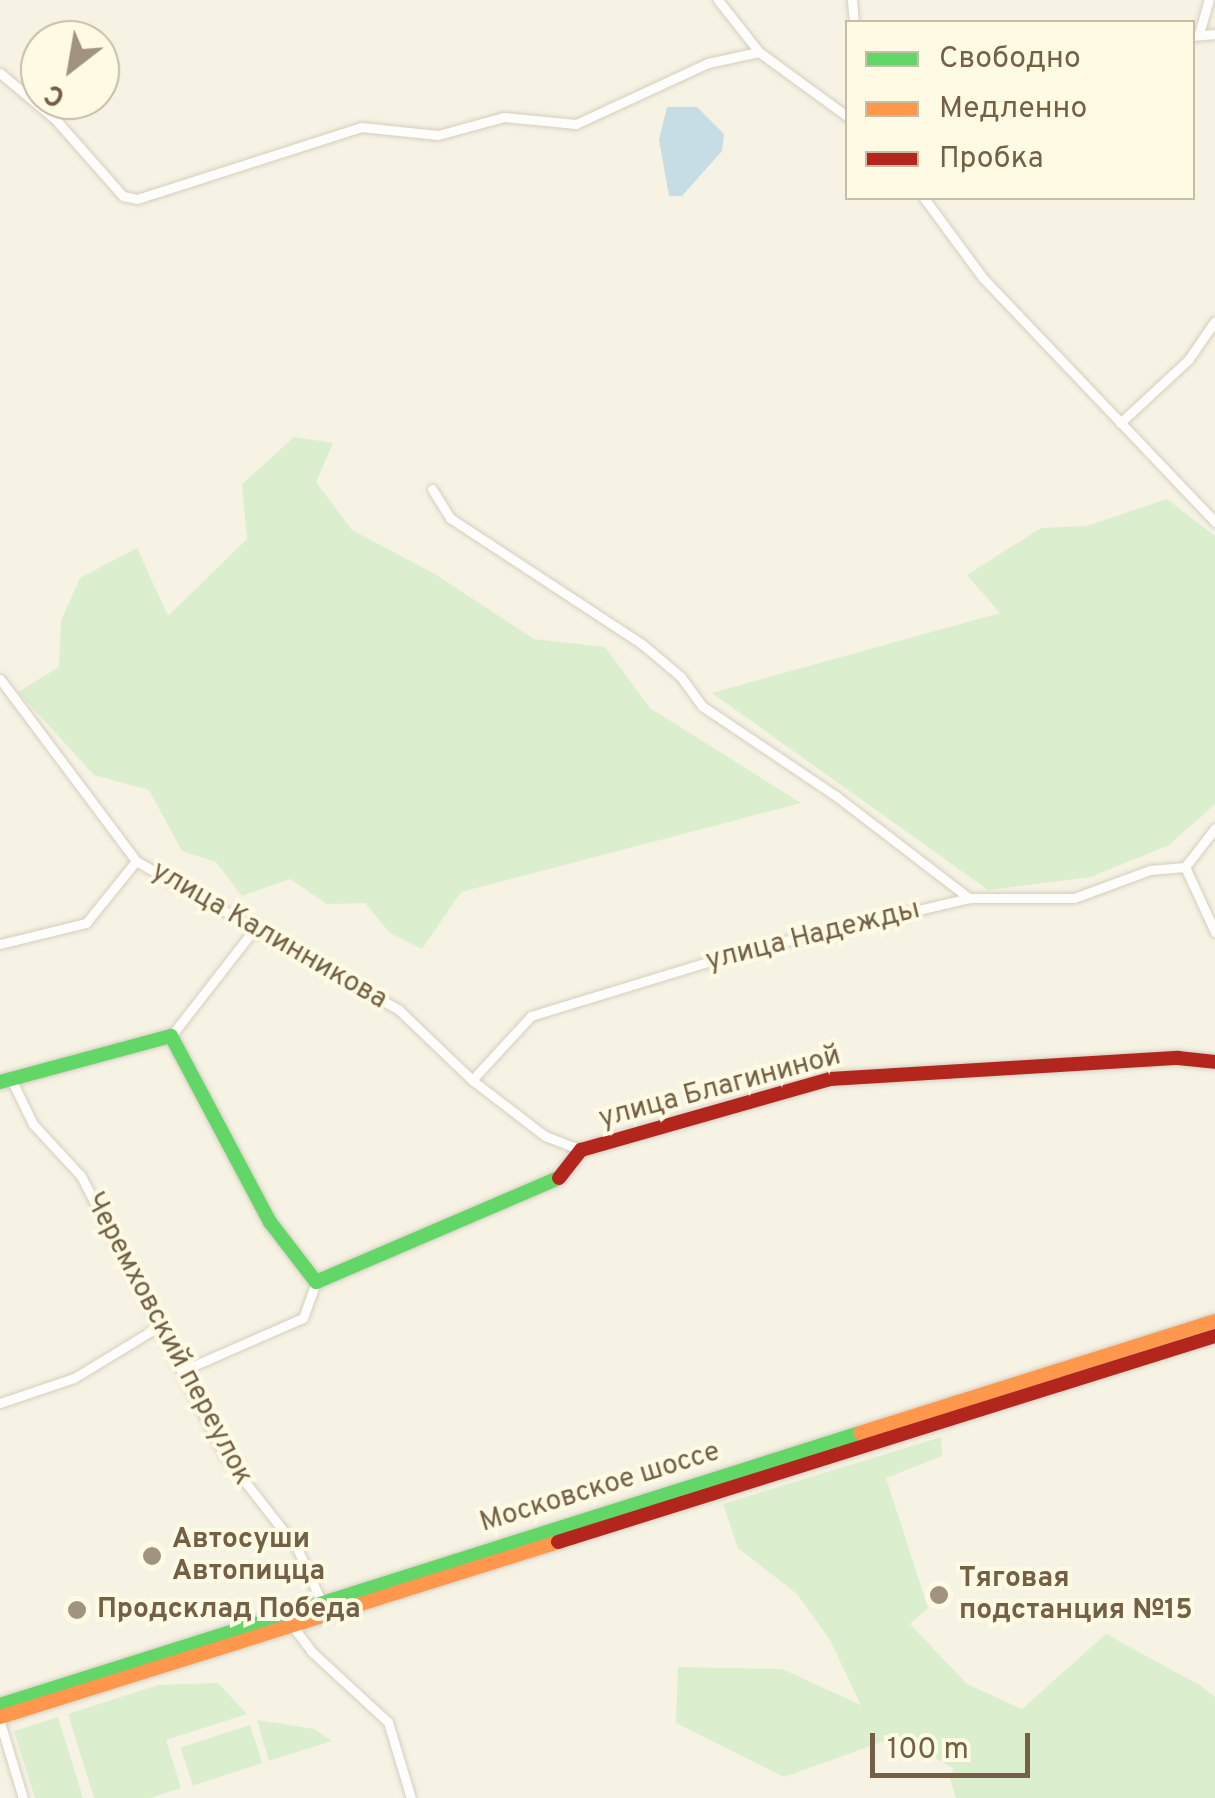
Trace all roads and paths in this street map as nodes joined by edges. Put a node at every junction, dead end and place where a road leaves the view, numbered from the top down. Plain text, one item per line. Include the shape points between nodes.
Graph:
1 (718, 0) edge
2 (1209, 0) edge
3 (1215, 34) edge
4 (1196, 35) edge
5 (759, 52) junction
6 (0, 73) edge
7 (845, 115) edge
8 (926, 200) edge
9 (1215, 321) edge
10 (1120, 423) junction
11 (432, 489) dead end
12 (1215, 522) edge
13 (0, 679) edge
14 (1215, 828) edge
15 (136, 861) junction
16 (1184, 867) junction
17 (970, 898) junction
18 (255, 928) junction
19 (1215, 932) edge
20 (0, 944) edge
21 (172, 1036) junction
22 (1215, 1062) edge
23 (472, 1080) junction
24 (6, 1081) edge
25 (580, 1150) junction
26 (316, 1282) junction
27 (1215, 1321) edge
28 (161, 1325) junction
29 (1215, 1336) edge
30 (184, 1370) junction
31 (0, 1403) edge
32 (322, 1602) junction
33 (289, 1619) junction
34 (0, 1704) edge
35 (0, 1719) edge
36 (24, 1798) edge
37 (411, 1798) edge

1 - 5 street
2 - 4 street
3 - 4 street
5 - 6 street via 708,63 576,124 504,117 438,135 361,127 138,199 123,196 54,119
5 - 7 street
8 - 10 street via 984,278
9 - 10 street via 1188,360
10 - 12 street
11 - 17 street via 450,518 642,644 681,676 702,706
13 - 15 street, улица Калинникова
14 - 16 street
15 - 18 street, улица Калинникова
15 - 20 street via 86,923
16 - 17 street, улица Надежды via 1150,870 1074,898
16 - 19 street
17 - 23 street, улица Надежды via 743,951 531,1016
18 - 21 street
18 - 23 street, улица Калинникова via 398,1010
21 - 24 main road
21 - 26 main road via 270,1222
22 - 25 main road, улица Благининой via 1178,1058 830,1079
23 - 25 street, улица Калинникова via 545,1136
24 - 28 street, Черемховский переулок via 33,1124 81,1176
25 - 26 main road, улица Благининой via 560,1178
26 - 30 street via 303,1318
27 - 32 main road, Московское шоссе
28 - 30 street, Черемховский переулок
28 - 31 street via 74,1378
29 - 33 main road, Московское шоссе
30 - 32 street, Черемховский переулок via 225,1456 297,1548
32 - 33 main road, Московское шоссе
33 - 34 main road, Московское шоссе
33 - 35 main road, Московское шоссе
33 - 37 street via 311,1652 388,1722
35 - 36 street

